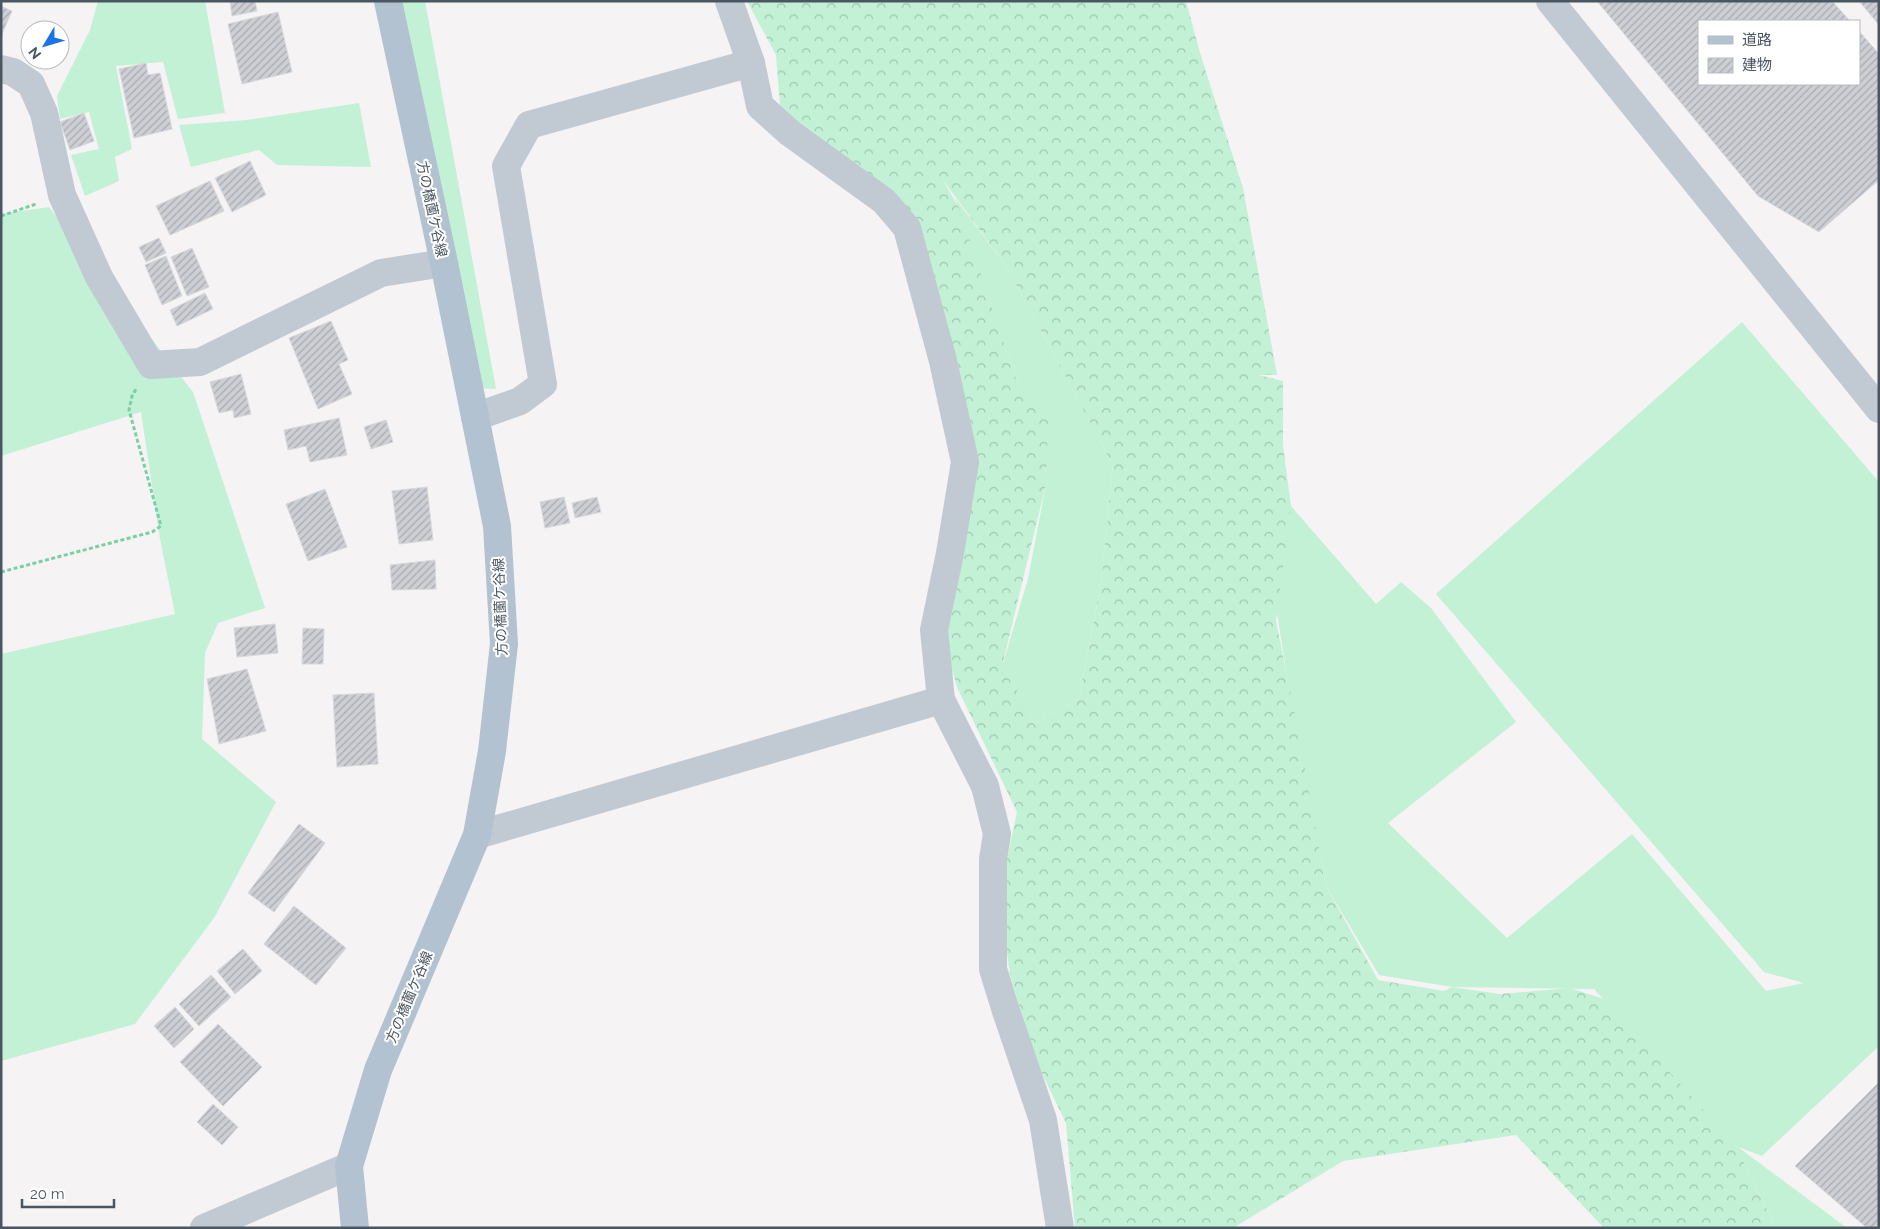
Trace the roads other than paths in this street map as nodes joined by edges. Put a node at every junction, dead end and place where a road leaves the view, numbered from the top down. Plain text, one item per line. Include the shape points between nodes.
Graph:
1 (388, 1) edge
2 (729, 1) edge
3 (1550, 1) edge
4 (751, 63) junction
5 (1, 69) edge
6 (1, 82) edge
7 (31, 84) junction
8 (444, 263) junction
9 (1879, 409) edge
10 (475, 417) junction
11 (941, 700) junction
12 (477, 835) junction
13 (349, 1166) junction
14 (204, 1228) edge
15 (355, 1228) edge
16 (1060, 1228) edge

1 - 8 main road, 方の橋薗ケ谷線
2 - 4 street
3 - 9 street
4 - 10 street via 529,125 506,166 543,384 520,401
4 - 11 street via 760,106 790,133 884,201 907,228 943,361 965,462 934,630
5 - 7 street via 13,72
6 - 7 street
7 - 8 street via 44,113 62,195 99,278 151,365 200,362 381,273
8 - 10 main road, 方の橋薗ケ谷線
10 - 12 main road, 方の橋薗ケ谷線 via 497,526 504,644 492,751
11 - 12 street
11 - 16 street via 985,786 997,834 993,859 993,969 1043,1120
12 - 13 main road, 方の橋薗ケ谷線 via 378,1070
13 - 14 street
13 - 15 main road, 方の橋薗ケ谷線

